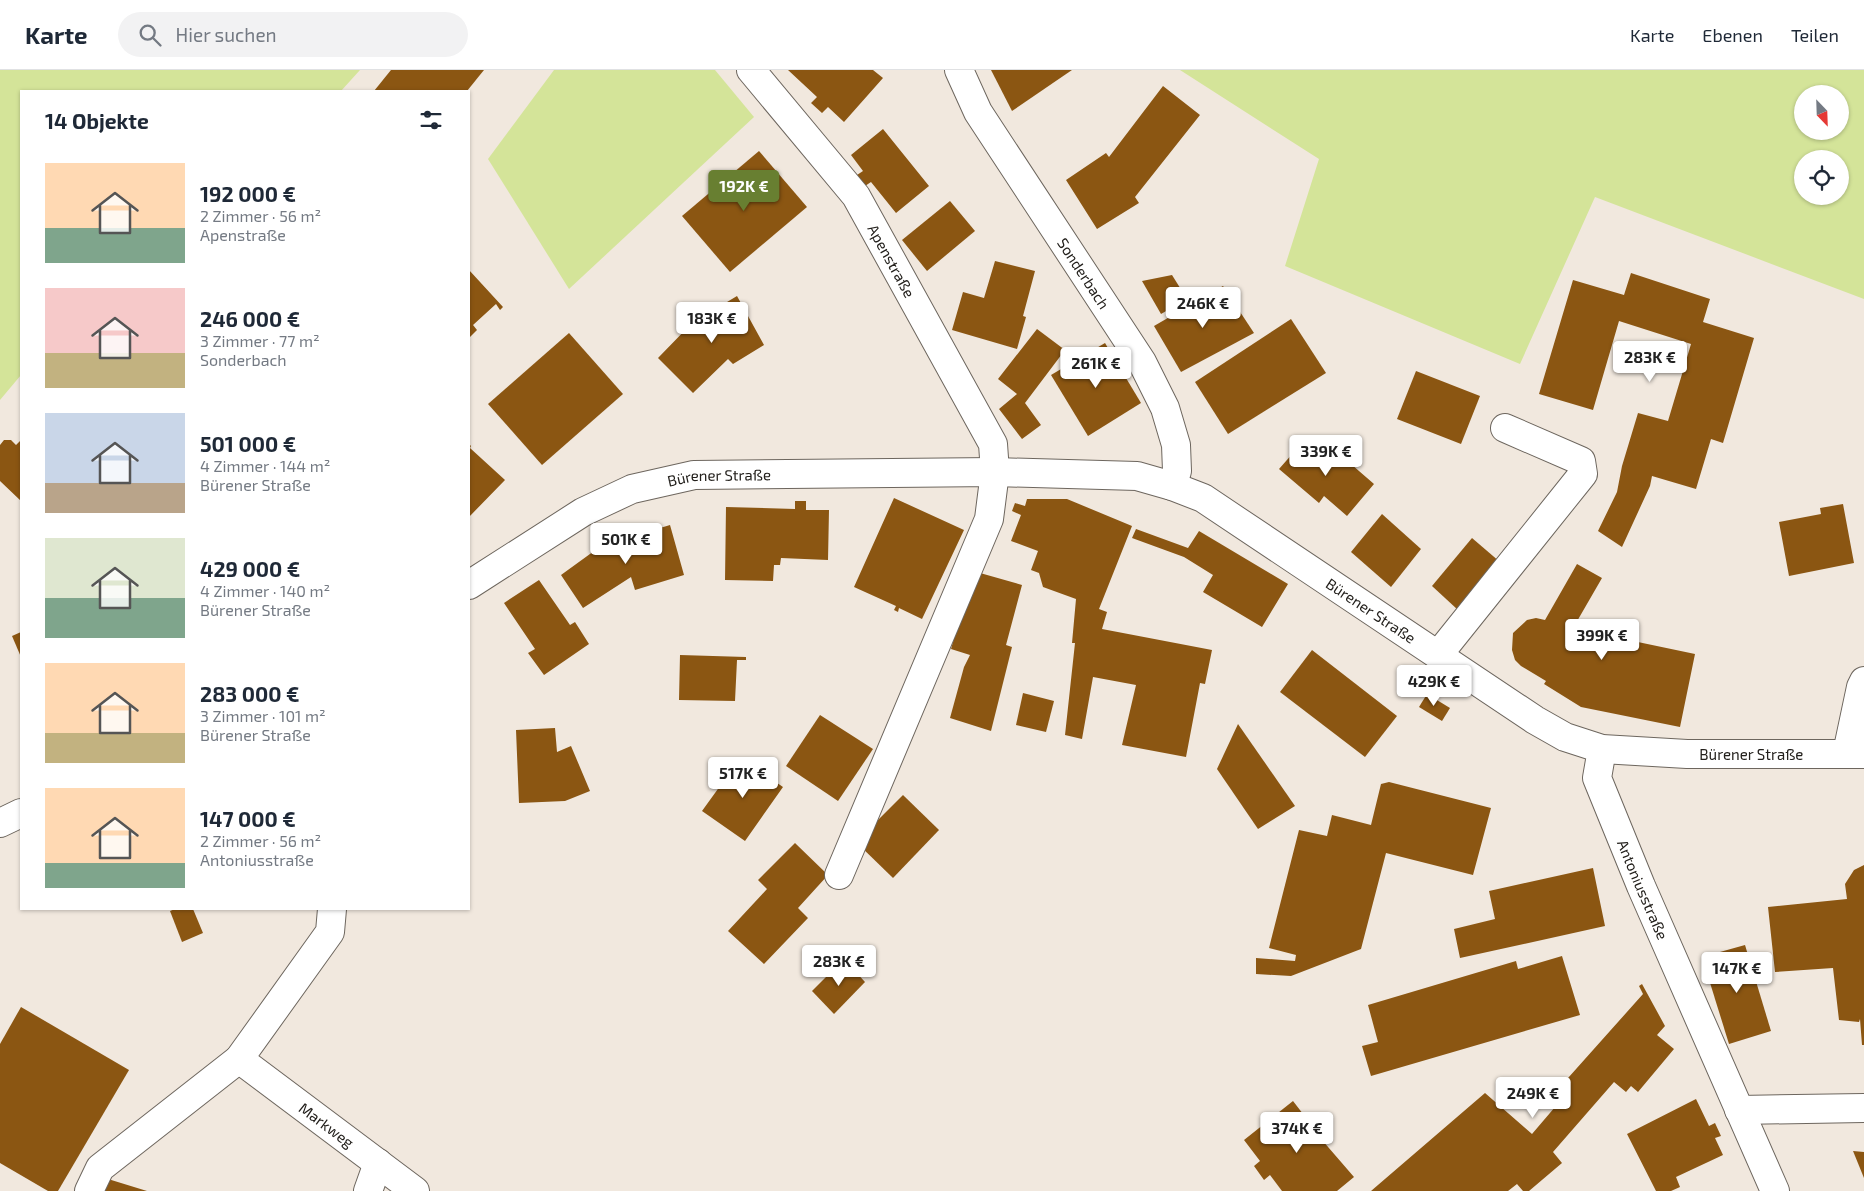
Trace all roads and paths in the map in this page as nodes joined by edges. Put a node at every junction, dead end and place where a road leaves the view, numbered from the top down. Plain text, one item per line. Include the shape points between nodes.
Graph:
1 (751, 70) edge
2 (959, 70) edge
3 (1504, 428) dead end
4 (995, 472) junction
5 (1172, 486) junction
6 (470, 584) edge
7 (1438, 655) junction
8 (1864, 681) edge
9 (1602, 749) junction
10 (1855, 753) edge
11 (20, 813) edge
12 (0, 823) edge
13 (839, 875) dead end
14 (332, 910) edge
15 (239, 1059) junction
16 (1864, 1108) edge
17 (1739, 1110) junction
18 (378, 1163) junction
19 (89, 1191) edge
20 (368, 1191) edge
21 (415, 1191) edge
22 (1776, 1191) edge

1 - 4 street, Apenstraße via 856,196 993,444
2 - 5 street, Sonderbach via 978,112 1142,362 1165,408 1176,445 1177,471
3 - 7 street via 1581,461 1583,474
4 - 5 street, Bürener Straße via 1137,476
4 - 6 street, Bürener Straße via 694,475 632,489 583,512
4 - 13 street via 989,520
5 - 7 street, Bürener Straße via 1204,498
7 - 9 street, Bürener Straße via 1535,720 1565,737
8 - 10 street
9 - 10 street, Bürener Straße via 1687,754
9 - 17 street, Antoniusstraße via 1598,778 1641,886
11 - 12 street
14 - 15 street via 330,932
15 - 18 street, Markweg
15 - 19 street via 100,1168
16 - 17 street
17 - 22 street, Antoniusstraße
18 - 20 street
18 - 21 street, Markweg

